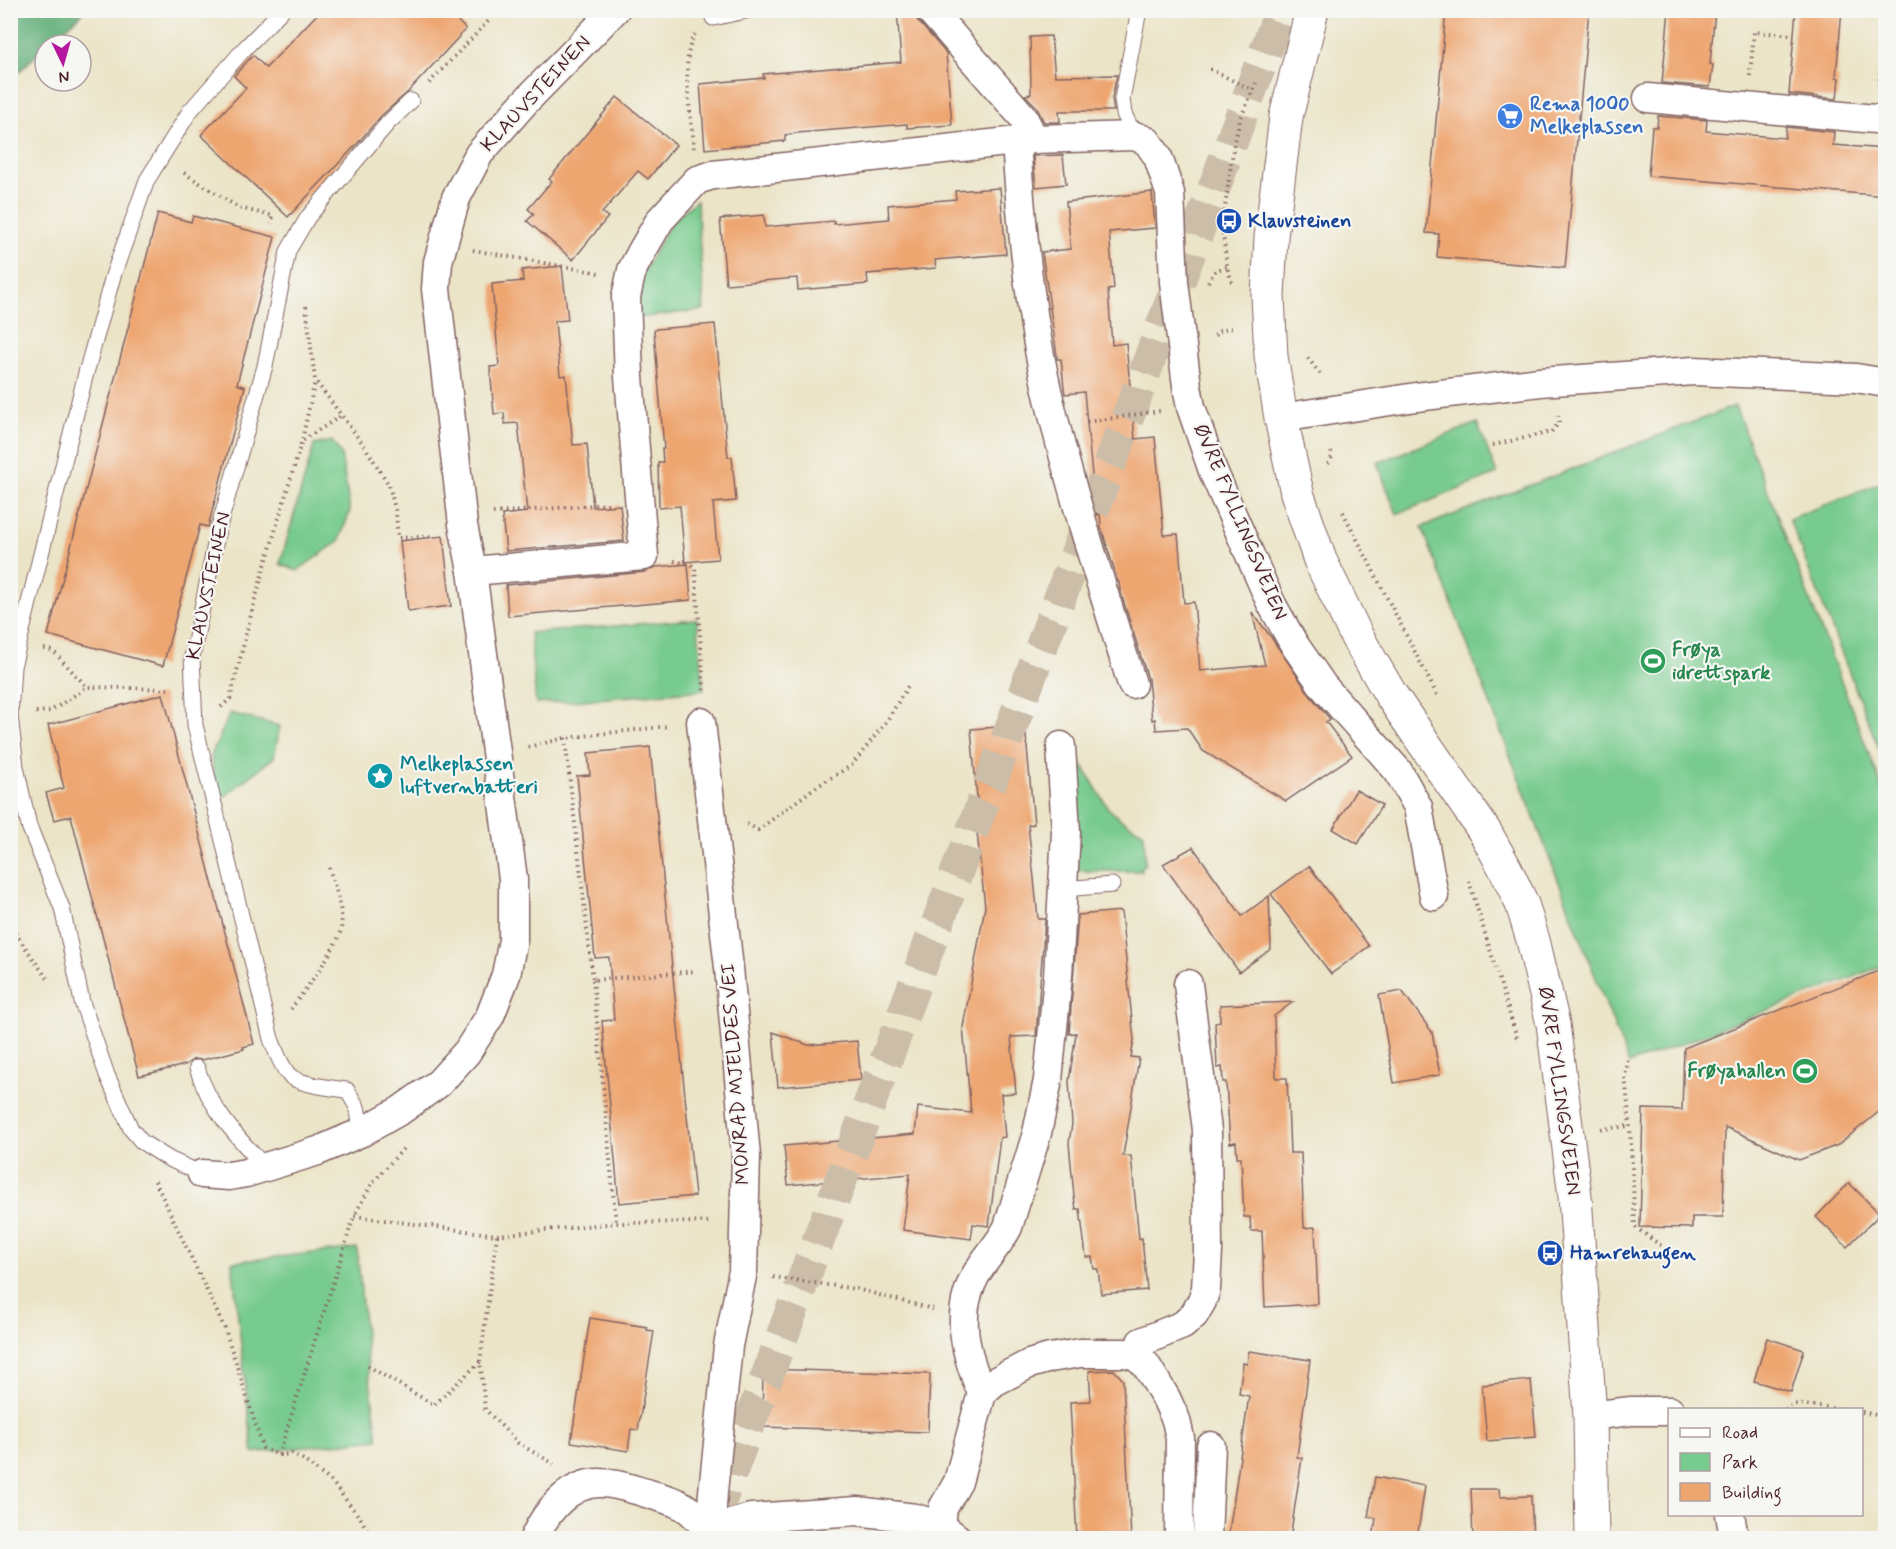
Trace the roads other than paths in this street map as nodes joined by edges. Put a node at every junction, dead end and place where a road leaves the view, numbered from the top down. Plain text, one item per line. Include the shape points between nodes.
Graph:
1 (282, 10) edge
2 (615, 10) edge
3 (750, 10) edge
4 (930, 10) edge
5 (1139, 10) edge
6 (1312, 10) edge
7 (713, 18) road end
8 (1648, 98) dead end
9 (411, 101) road end
10 (1881, 120) edge
11 (1135, 136) junction
12 (1025, 140) junction
13 (1886, 383) edge
14 (1281, 418) junction
15 (472, 571) junction
16 (1132, 684) dead end
17 (11, 715) edge
18 (701, 722) road end
19 (1061, 746) dead end
20 (1112, 885) dead end
21 (1063, 889) junction
22 (1434, 896) dead end
23 (1188, 984) dead end
24 (197, 1068) dead end
25 (362, 1132) junction
26 (265, 1167) junction
27 (202, 1174) joint
28 (1137, 1356) junction
29 (982, 1393) junction
30 (1668, 1411) edge
31 (1590, 1416) junction
32 (1211, 1446) dead end
33 (1730, 1516) edge
34 (949, 1532) edge
35 (710, 1536) edge
36 (534, 1539) edge
37 (1179, 1539) edge
38 (1207, 1539) edge
39 (1592, 1539) edge
40 (1734, 1539) edge

1 - 17 lane, KLAUVSTEINEN via 190,111 147,180 113,276 86,373 13,667
2 - 15 street, KLAUVSTEINEN via 478,154 456,198 438,262 436,289 463,525
3 - 7 lane
4 - 12 street via 1023,117
5 - 11 lane via 1122,99 1124,114
6 - 14 main road, ØVRE FYLLINGSVEIEN via 1286,117 1271,237 1271,356
8 - 10 street
9 - 25 lane, KLAUVSTEINEN via 308,217 288,251 265,366 218,530 192,657 193,709 268,1028 289,1076 347,1090 357,1107
11 - 12 street
11 - 22 street, ØVRE FYLLINGSVEIEN via 1147,141 1158,157 1170,193 1174,282 1187,386 1213,471 1271,603 1294,644 1323,686 1398,771 1418,807
12 - 15 street via 713,175 697,180 660,220 642,251 626,297 644,555
12 - 16 street via 1026,267 1047,388
13 - 14 street via 1694,370 1416,397
14 - 31 main road, ØVRE FYLLINGSVEIEN via 1297,493 1320,560 1347,618 1391,694 1485,831 1522,904 1553,1024 1574,1184
15 - 25 street, KLAUVSTEINEN via 513,879 513,939 506,975 490,1017 467,1052 439,1083
17 - 27 lane, KLAUVSTEINEN via 16,767 29,826 62,908 82,1002 107,1075 130,1129 142,1142
18 - 35 street, MONRAD MJELDES VEI via 746,1156 743,1271 728,1346
19 - 21 street via 1066,832
20 - 21 lane
21 - 29 street via 1048,1080 1037,1133 1008,1227 968,1289 963,1318
23 - 28 street via 1207,1130 1206,1289 1194,1315 1183,1325 1141,1342
24 - 26 lane via 218,1113
25 - 26 street, KLAUVSTEINEN
26 - 27 street, KLAUVSTEINEN via 229,1176
28 - 29 street via 1080,1353 1050,1358 994,1382
28 - 37 street via 1146,1365 1176,1420 1180,1438
29 - 34 street via 958,1482 943,1508
30 - 31 street
31 - 39 main road, ØVRE FYLLINGSVEIEN
32 - 38 street
33 - 40 street
34 - 35 street via 915,1518 857,1510 751,1518 720,1527
35 - 36 street via 702,1521 680,1503 600,1482 558,1501

